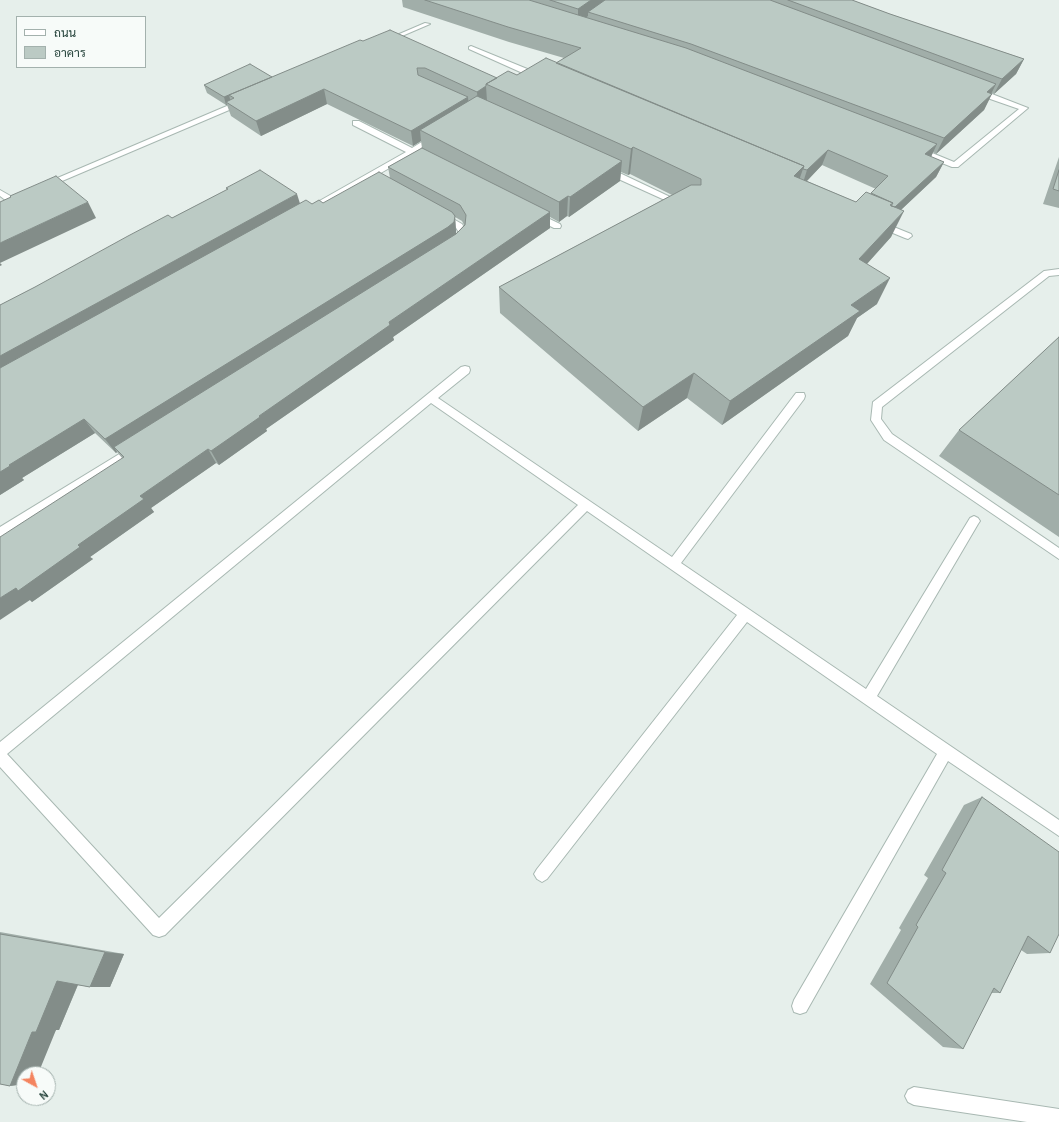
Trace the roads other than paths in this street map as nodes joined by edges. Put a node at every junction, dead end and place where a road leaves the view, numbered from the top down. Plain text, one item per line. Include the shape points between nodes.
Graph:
1 (427, 24) dead end
2 (376, 46) edge
3 (471, 48) dead end
4 (550, 82) edge
5 (972, 89) edge
6 (252, 98) edge
7 (356, 123) dead end
8 (444, 132) edge
9 (911, 148) edge
10 (412, 151) junction
11 (426, 158) edge
12 (598, 167) edge
13 (40, 188) edge
14 (0, 192) edge
15 (0, 205) edge
16 (691, 209) edge
17 (431, 210) edge
18 (530, 212) edge
19 (300, 216) edge
20 (871, 220) edge
21 (557, 226) dead end
22 (908, 236) dead end
23 (447, 250) edge
24 (1059, 272) edge
25 (465, 370) dead end
26 (800, 396) dead end
27 (431, 398) junction
28 (140, 445) edge
29 (586, 504) junction
30 (974, 521) dead end
31 (0, 533) edge
32 (1059, 554) edge
33 (674, 564) junction
34 (746, 614) junction
35 (868, 698) junction
36 (0, 751) edge
37 (946, 752) junction
38 (0, 757) edge
39 (1059, 829) edge
40 (542, 874) dead end
41 (800, 1006) dead end
42 (914, 1096) dead end
43 (1059, 1118) edge

1 - 2 street
3 - 4 street via 532,78
5 - 9 street via 1024,108 955,165
6 - 13 street
7 - 10 street
8 - 10 street
10 - 11 street
10 - 19 street via 373,179
12 - 16 street
14 - 15 street via 14,198
17 - 23 street via 458,224 462,231 461,240
18 - 21 street
20 - 22 street
24 - 32 street via 1047,273 877,405 876,420 888,437
25 - 27 street
26 - 33 street
27 - 29 street
27 - 36 street
28 - 31 street
29 - 33 street
29 - 38 street via 158,928
30 - 35 street
33 - 34 street
34 - 35 street
34 - 40 street
35 - 37 street
37 - 39 street
37 - 41 street
42 - 43 street

